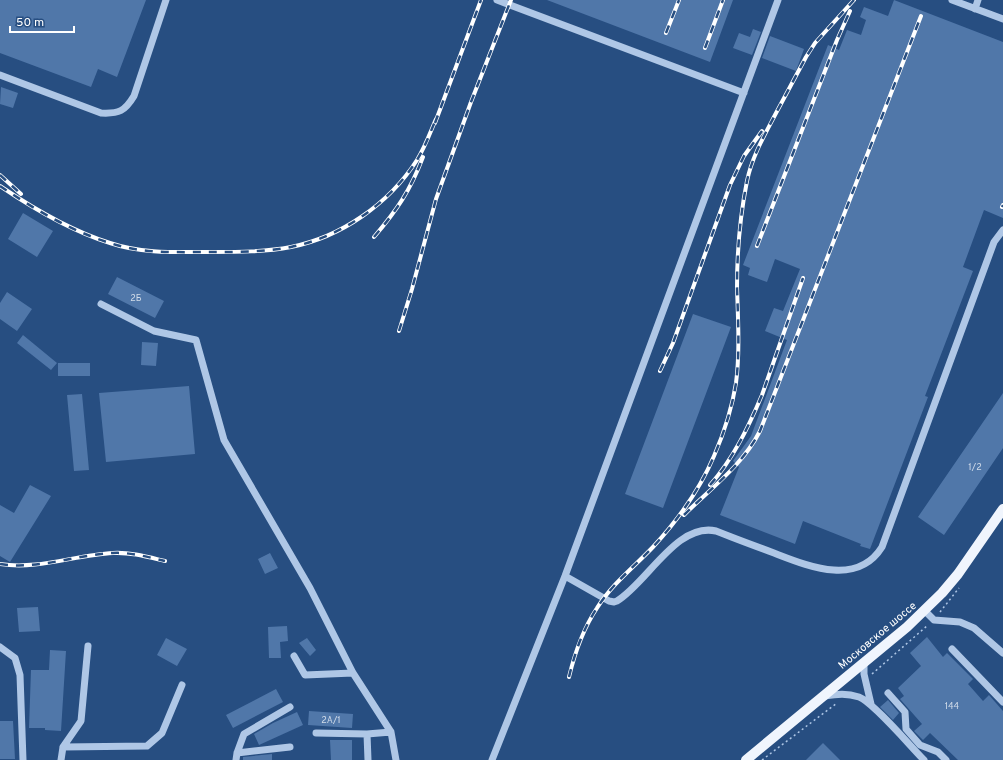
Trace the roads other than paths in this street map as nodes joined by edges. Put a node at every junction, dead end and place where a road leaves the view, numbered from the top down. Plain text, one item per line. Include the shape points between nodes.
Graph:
1 (166, 0) edge
2 (497, 0) edge
3 (778, 0) edge
4 (952, 0) edge
5 (978, 0) edge
6 (975, 9) junction
7 (1003, 20) edge
8 (0, 75) edge
9 (744, 93) junction
10 (1003, 230) edge
11 (101, 304) dead end
12 (1003, 509) edge
13 (565, 576) junction
14 (924, 610) junction
15 (88, 646) dead end
16 (0, 647) edge
17 (952, 649) dead end
18 (1003, 654) edge
19 (294, 656) dead end
20 (864, 662) junction
21 (352, 673) junction
22 (182, 685) dead end
23 (888, 693) dead end
24 (824, 696) junction
25 (1003, 702) edge
26 (871, 704) junction
27 (290, 707) dead end
28 (391, 732) junction
29 (316, 733) dead end
30 (367, 734) junction
31 (64, 747) junction
32 (290, 747) dead end
33 (237, 756) edge
34 (752, 758) edge
35 (23, 760) edge
36 (61, 760) edge
37 (368, 760) edge
38 (396, 760) edge
39 (492, 760) edge
40 (924, 760) edge
41 (946, 760) edge

1 - 8 street via 134,96 121,111 112,114 101,113
2 - 9 street
3 - 9 street
4 - 6 street
5 - 6 street
6 - 7 street
9 - 13 street
10 - 13 street via 994,242 882,547 871,561 851,569 818,569 716,531 704,530 692,533 674,546 614,602
11 - 21 street via 154,331 196,340 224,440 310,588
12 - 14 main road, Московское шоссе via 958,574
13 - 39 street
14 - 18 street via 934,620 960,622 974,628
14 - 20 main road, Московское шоссе
15 - 31 street via 81,721
16 - 35 street via 16,658 20,675
17 - 25 street
19 - 21 street via 305,675
20 - 24 main road, Московское шоссе
20 - 26 street
21 - 28 street
22 - 31 street via 162,733 147,746
23 - 41 street via 905,712 906,729 920,744 938,752
24 - 26 street via 844,694 860,697
24 - 34 main road, Московское шоссе
26 - 40 street
27 - 33 street via 244,734
28 - 30 street
28 - 38 street
29 - 30 street
30 - 37 street
31 - 36 street
32 - 33 street

